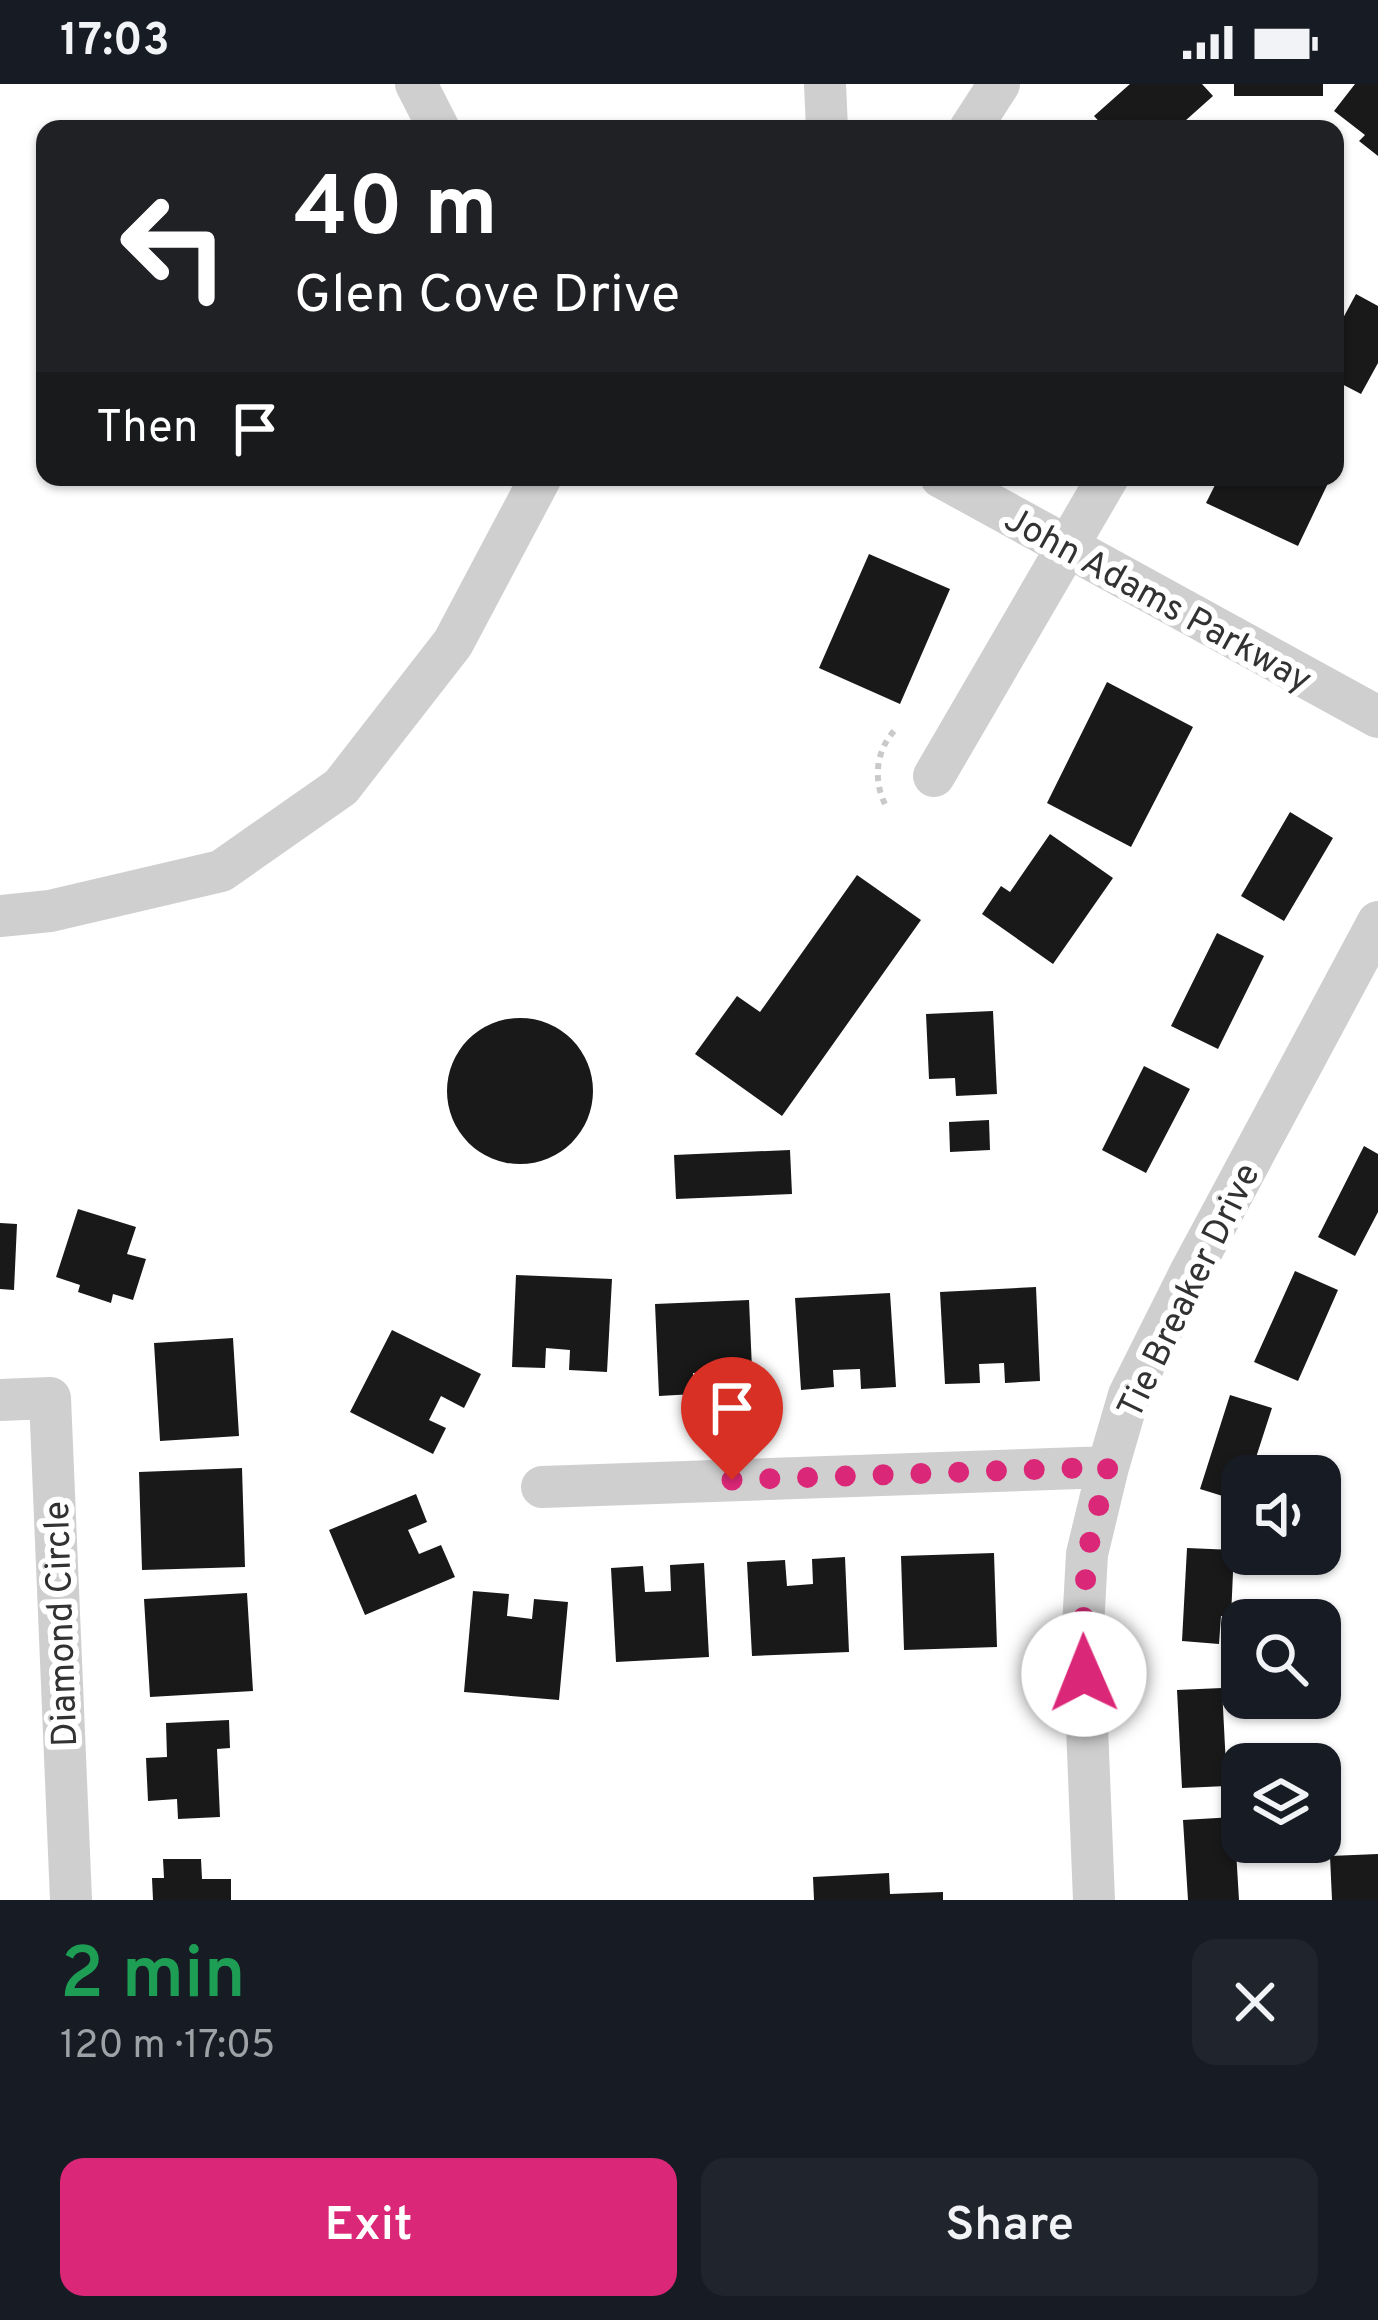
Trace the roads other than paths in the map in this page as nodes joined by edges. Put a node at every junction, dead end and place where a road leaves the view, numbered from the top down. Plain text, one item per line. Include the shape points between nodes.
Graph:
1 (416, 84) edge
2 (825, 84) edge
3 (999, 84) edge
4 (434, 120) edge
5 (827, 120) edge
6 (976, 120) edge
7 (536, 486) edge
8 (957, 486) edge
9 (1103, 486) edge
10 (1068, 549) junction
11 (1378, 717) edge
12 (934, 776) dead end
13 (0, 916) edge
14 (1378, 922) edge
15 (0, 1400) edge
16 (1108, 1467) junction
17 (542, 1487) dead end
18 (71, 1900) edge
19 (1094, 1900) edge

1 - 4 street
2 - 5 street
3 - 6 street
7 - 13 street via 453,644 341,787 221,872
8 - 10 street, John Adams Parkway
9 - 10 street
10 - 11 street, John Adams Parkway
10 - 12 street
14 - 16 street, Tie Breaker Drive via 1129,1395
15 - 18 street, Diamond Circle via 50,1397
16 - 17 street
16 - 19 street, Tie Breaker Drive via 1087,1554 1083,1627

